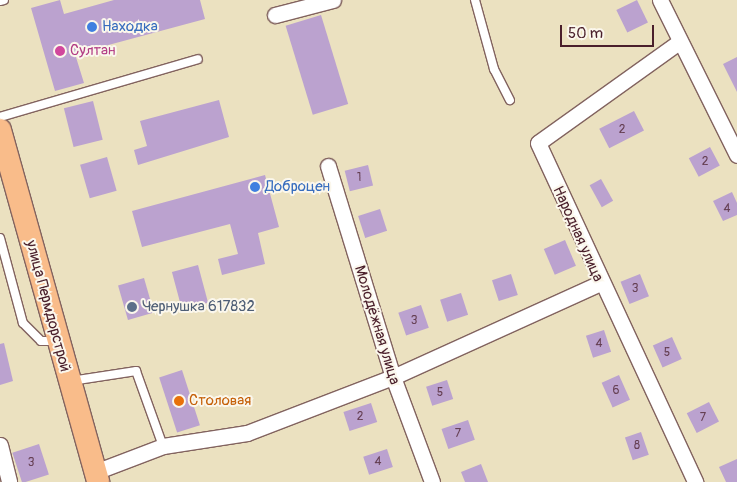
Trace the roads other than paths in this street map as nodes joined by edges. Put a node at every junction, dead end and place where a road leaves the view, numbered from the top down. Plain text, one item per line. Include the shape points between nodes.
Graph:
1 (4, 0) edge
2 (333, 0) edge
3 (475, 0) edge
4 (660, 0) edge
5 (0, 1) edge
6 (275, 15) dead end
7 (679, 42) junction
8 (198, 58) dead end
9 (510, 100) dead end
10 (0, 117) edge
11 (0, 130) edge
12 (737, 155) edge
13 (328, 166) dead end
14 (0, 238) edge
15 (600, 283) junction
16 (57, 340) junction
17 (392, 377) junction
18 (68, 381) junction
19 (0, 445) edge
20 (163, 446) junction
21 (96, 477) edge
22 (10, 482) edge
23 (432, 482) edge
24 (695, 482) edge

1 - 5 lane
2 - 6 street
3 - 9 lane via 494,69
4 - 7 street
7 - 12 street
7 - 15 street, Народная улица via 538,143
8 - 10 lane
11 - 16 main road, улица Пермдорстрой
13 - 17 street, Молодёжная улица
14 - 16 lane via 23,323 41,341
15 - 17 street
15 - 24 street, Народная улица
16 - 18 main road, улица Пермдорстрой
17 - 20 street via 247,433
17 - 23 street, Молодёжная улица
18 - 20 lane via 136,371
18 - 21 main road, улица Пермдорстрой
19 - 22 street
20 - 21 street

